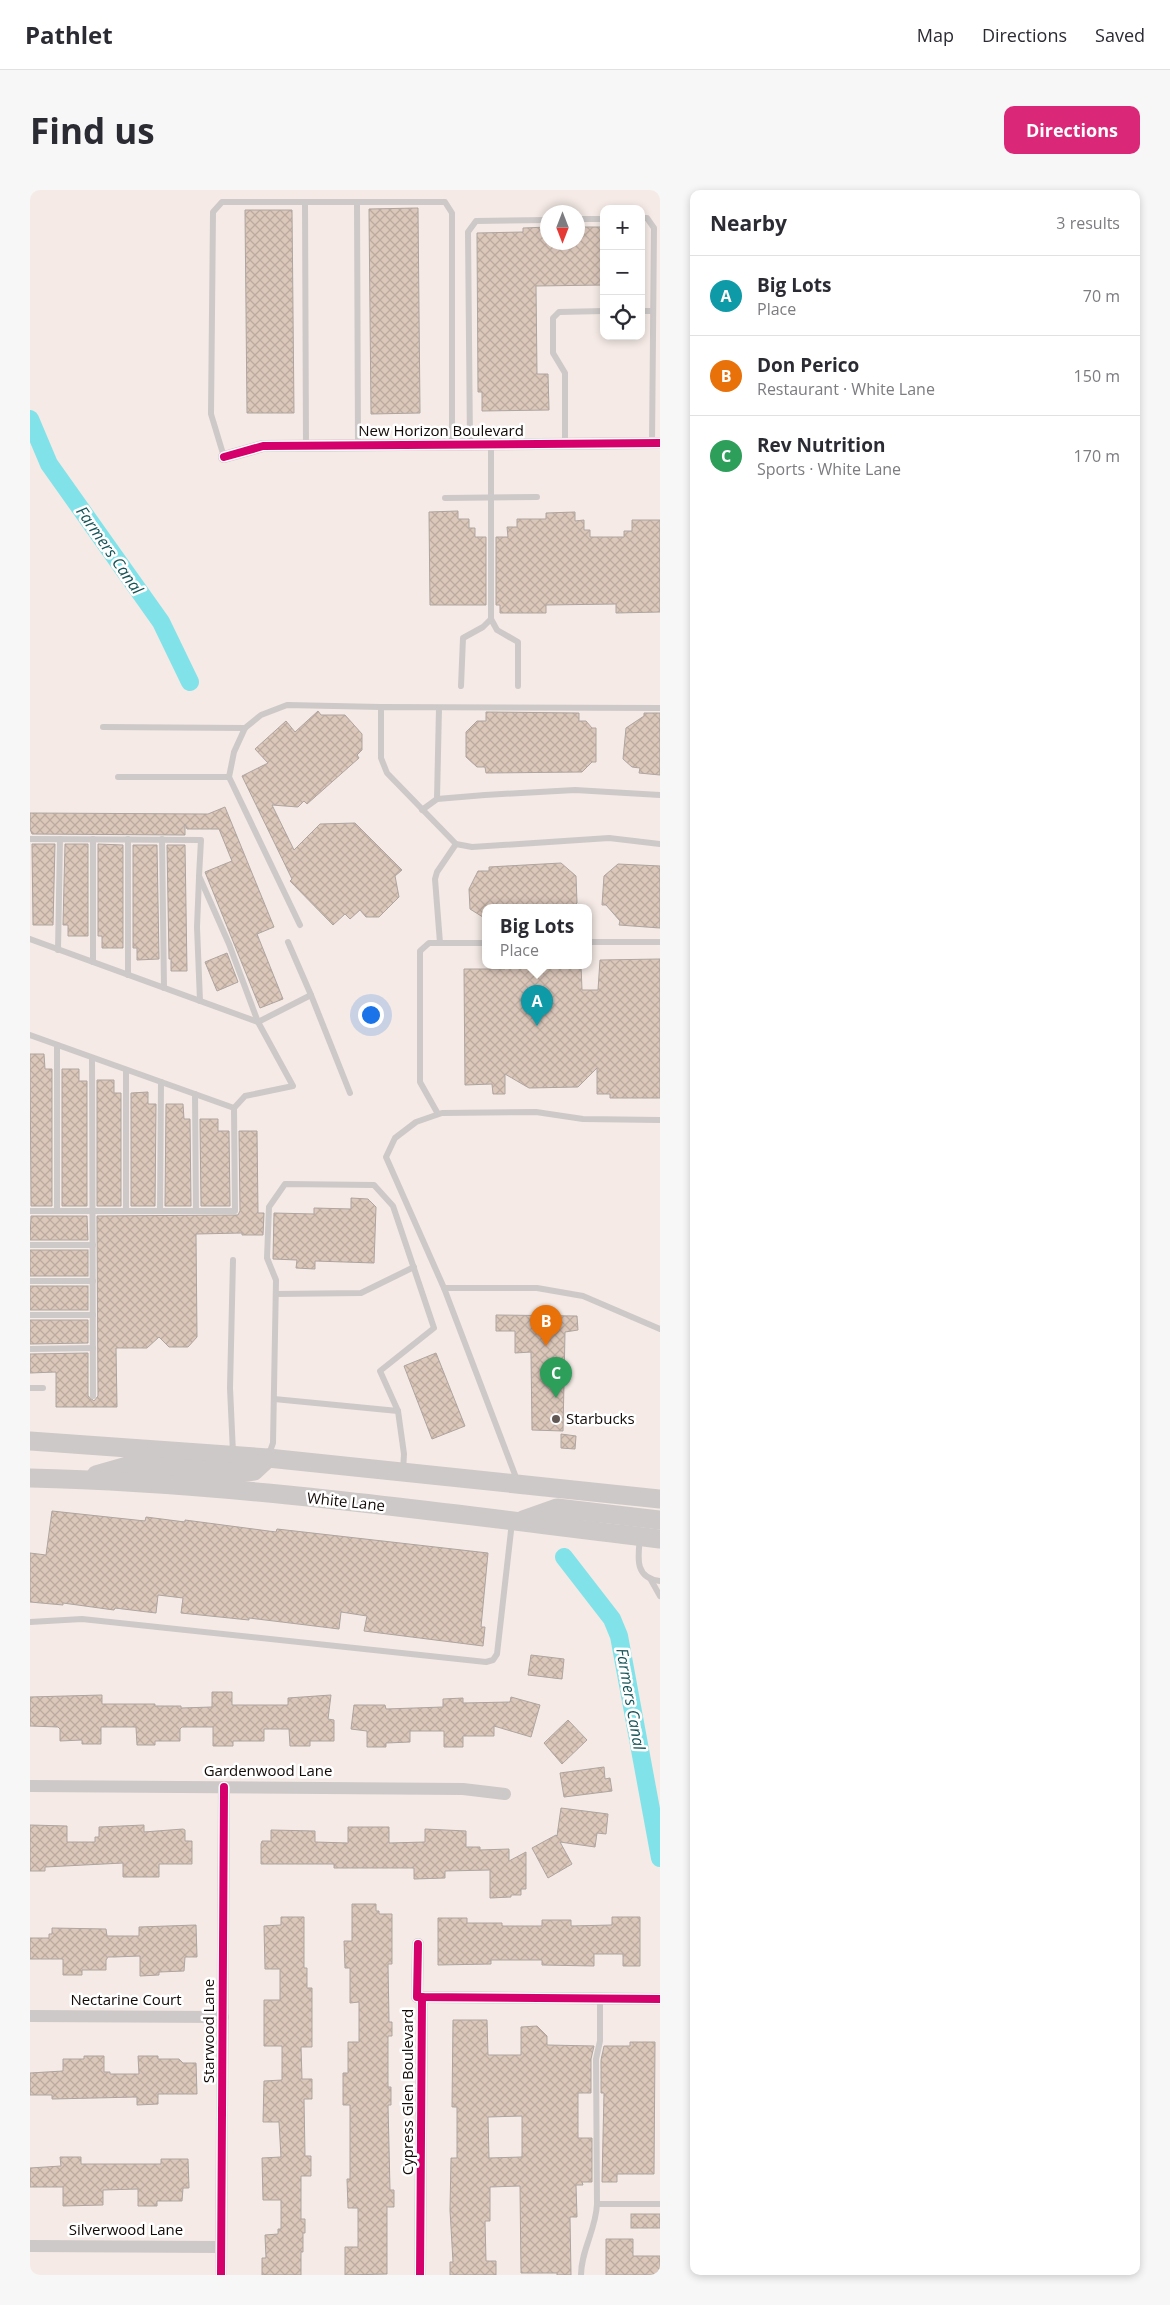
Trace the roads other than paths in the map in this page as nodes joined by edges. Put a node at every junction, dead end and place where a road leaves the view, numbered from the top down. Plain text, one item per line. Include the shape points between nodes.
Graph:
1 (305, 202) junction
2 (357, 202) junction
3 (645, 218) edge
4 (585, 219) edge
5 (600, 219) edge
6 (540, 220) edge
7 (645, 311) edge
8 (653, 311) junction
9 (600, 312) edge
10 (656, 443) edge
11 (470, 444) junction
12 (490, 444) junction
13 (565, 444) junction
14 (452, 445) junction
15 (306, 446) junction
16 (358, 446) junction
17 (224, 458) joint
18 (490, 497) junction
19 (536, 497) dead end
20 (446, 498) dead end
21 (490, 619) junction
22 (462, 686) dead end
23 (518, 686) dead end
24 (381, 707) junction
25 (439, 708) junction
26 (660, 708) edge
27 (103, 727) dead end
28 (245, 728) junction
29 (118, 777) dead end
30 (229, 778) junction
31 (660, 795) edge
32 (438, 799) junction
33 (422, 810) junction
34 (30, 839) edge
35 (60, 839) junction
36 (93, 840) junction
37 (128, 840) junction
38 (162, 840) junction
39 (456, 844) junction
40 (660, 844) edge
41 (199, 876) junction
42 (300, 925) dead end
43 (30, 939) edge
44 (288, 942) dead end
45 (592, 942) edge
46 (660, 942) edge
47 (440, 943) junction
48 (482, 943) edge
49 (58, 950) junction
50 (94, 962) junction
51 (128, 975) junction
52 (164, 988) junction
53 (311, 995) junction
54 (200, 1001) junction
55 (258, 1022) junction
56 (30, 1035) edge
57 (57, 1045) junction
58 (92, 1058) junction
59 (126, 1070) junction
60 (160, 1082) junction
61 (350, 1093) dead end
62 (195, 1094) junction
63 (234, 1108) junction
64 (438, 1114) junction
65 (660, 1120) edge
66 (30, 1211) edge
67 (57, 1211) junction
68 (92, 1211) junction
69 (126, 1211) junction
70 (160, 1211) junction
71 (196, 1211) junction
72 (30, 1245) edge
73 (92, 1245) junction
74 (233, 1260) dead end
75 (414, 1267) junction
76 (30, 1281) edge
77 (93, 1281) junction
78 (444, 1288) junction
79 (276, 1294) junction
80 (30, 1315) edge
81 (93, 1315) junction
82 (660, 1329) edge
83 (93, 1348) junction
84 (30, 1349) edge
85 (30, 1388) edge
86 (43, 1388) dead end
87 (93, 1396) dead end
88 (274, 1399) junction
89 (398, 1411) junction
90 (36, 1444) edge
91 (233, 1455) junction
92 (268, 1458) junction
93 (403, 1472) junction
94 (30, 1478) edge
95 (83, 1479) junction
96 (518, 1483) junction
97 (660, 1499) edge
98 (660, 1520) edge
99 (516, 1521) junction
100 (640, 1536) junction
101 (660, 1539) edge
102 (651, 1580) junction
103 (660, 1581) edge
104 (660, 1587) edge
105 (660, 1596) edge
106 (30, 1622) edge
107 (30, 1786) edge
108 (224, 1787) junction
109 (505, 1794) dead end
110 (418, 1944) dead end
111 (422, 1997) junction
112 (600, 1998) junction
113 (660, 1999) edge
114 (30, 2016) edge
115 (222, 2017) junction
116 (596, 2204) junction
117 (660, 2204) edge
118 (30, 2246) edge
119 (221, 2247) junction
120 (221, 2275) edge
121 (420, 2275) edge
122 (581, 2275) edge

1 - 2 lane
1 - 15 lane
1 - 17 lane via 222,202 213,212 211,414
2 - 14 lane via 444,202 452,213
2 - 16 lane
3 - 8 lane via 654,228
4 - 5 lane
6 - 11 lane via 476,221 468,232
7 - 8 lane
8 - 10 lane
9 - 13 lane via 559,312 553,318 553,353 565,373
10 - 13 street, New Horizon Boulevard
11 - 12 street, New Horizon Boulevard
11 - 14 street, New Horizon Boulevard
12 - 13 street, New Horizon Boulevard
12 - 18 lane
14 - 16 street, New Horizon Boulevard
15 - 16 street, New Horizon Boulevard
15 - 17 street, New Horizon Boulevard via 263,446
18 - 19 lane
18 - 20 lane
18 - 21 lane
21 - 22 lane via 483,627 463,638
21 - 23 lane via 497,630 518,642
24 - 25 lane
24 - 28 lane via 287,705 261,715
24 - 33 lane via 381,758 387,773
25 - 26 lane
25 - 32 lane
27 - 28 lane
28 - 30 lane via 234,752
29 - 30 lane
30 - 42 lane
31 - 32 lane via 575,790
32 - 33 lane
33 - 39 lane
34 - 35 lane
35 - 36 lane
35 - 49 lane
36 - 37 lane
36 - 50 lane
37 - 38 lane
37 - 51 lane
38 - 41 lane via 200,840
38 - 52 lane
39 - 40 lane via 472,847 609,838
39 - 47 lane via 435,879
41 - 54 lane
41 - 55 lane
43 - 49 lane
44 - 53 lane
45 - 46 lane
47 - 48 lane
47 - 64 lane via 429,943 420,951 420,1082
49 - 50 lane
50 - 51 lane
51 - 52 lane
52 - 54 lane
53 - 55 lane
53 - 61 lane
54 - 55 lane
55 - 63 lane via 293,1086 245,1096
56 - 57 lane
57 - 58 lane
57 - 67 lane
58 - 59 lane
58 - 68 lane
59 - 60 lane
59 - 69 lane
60 - 62 lane
60 - 70 lane
62 - 63 lane
62 - 71 lane
63 - 71 lane via 235,1211
64 - 65 lane via 536,1112 584,1119
64 - 78 lane via 416,1122 395,1138 386,1157
66 - 67 lane
67 - 68 lane
68 - 69 lane
68 - 73 lane
69 - 70 lane
70 - 71 lane
72 - 73 lane
73 - 77 lane
74 - 91 lane via 230,1388
75 - 79 lane via 361,1293
75 - 79 lane via 393,1206 374,1185 286,1184 269,1207 267,1258 276,1280
75 - 89 lane via 434,1328 380,1371
76 - 77 lane
77 - 81 lane
78 - 82 lane via 537,1288 582,1296
78 - 96 lane
79 - 88 lane
80 - 81 lane
81 - 83 lane
83 - 84 lane
83 - 87 lane
85 - 86 lane
88 - 89 lane
88 - 92 lane via 273,1443
89 - 93 lane
90 - 91 main road
91 - 92 main road
92 - 93 main road
92 - 95 main road via 254,1471 238,1473 131,1465
93 - 96 main road
94 - 95 main road, White Lane
95 - 99 main road, White Lane via 249,1492
96 - 97 main road
98 - 99 main road via 557,1508
99 - 100 main road, White Lane
99 - 106 lane via 497,1654 486,1662 82,1618
100 - 101 main road, White Lane
100 - 102 lane via 640,1569
102 - 103 lane
102 - 104 lane
102 - 105 lane
107 - 108 street, Gardenwood Lane
108 - 109 street, Gardenwood Lane via 463,1789
108 - 115 street, Starwood Lane
110 - 111 street via 417,1997
111 - 112 street, Cypress Glen Boulevard
111 - 121 street, Cypress Glen Boulevard
112 - 113 street, Cypress Glen Boulevard
112 - 116 lane via 600,2041 596,2060
114 - 115 street, Nectarine Court
115 - 119 street, Starwood Lane
116 - 117 lane
116 - 122 lane via 594,2227 582,2261
118 - 119 street, Silverwood Lane
119 - 120 street, Starwood Lane

